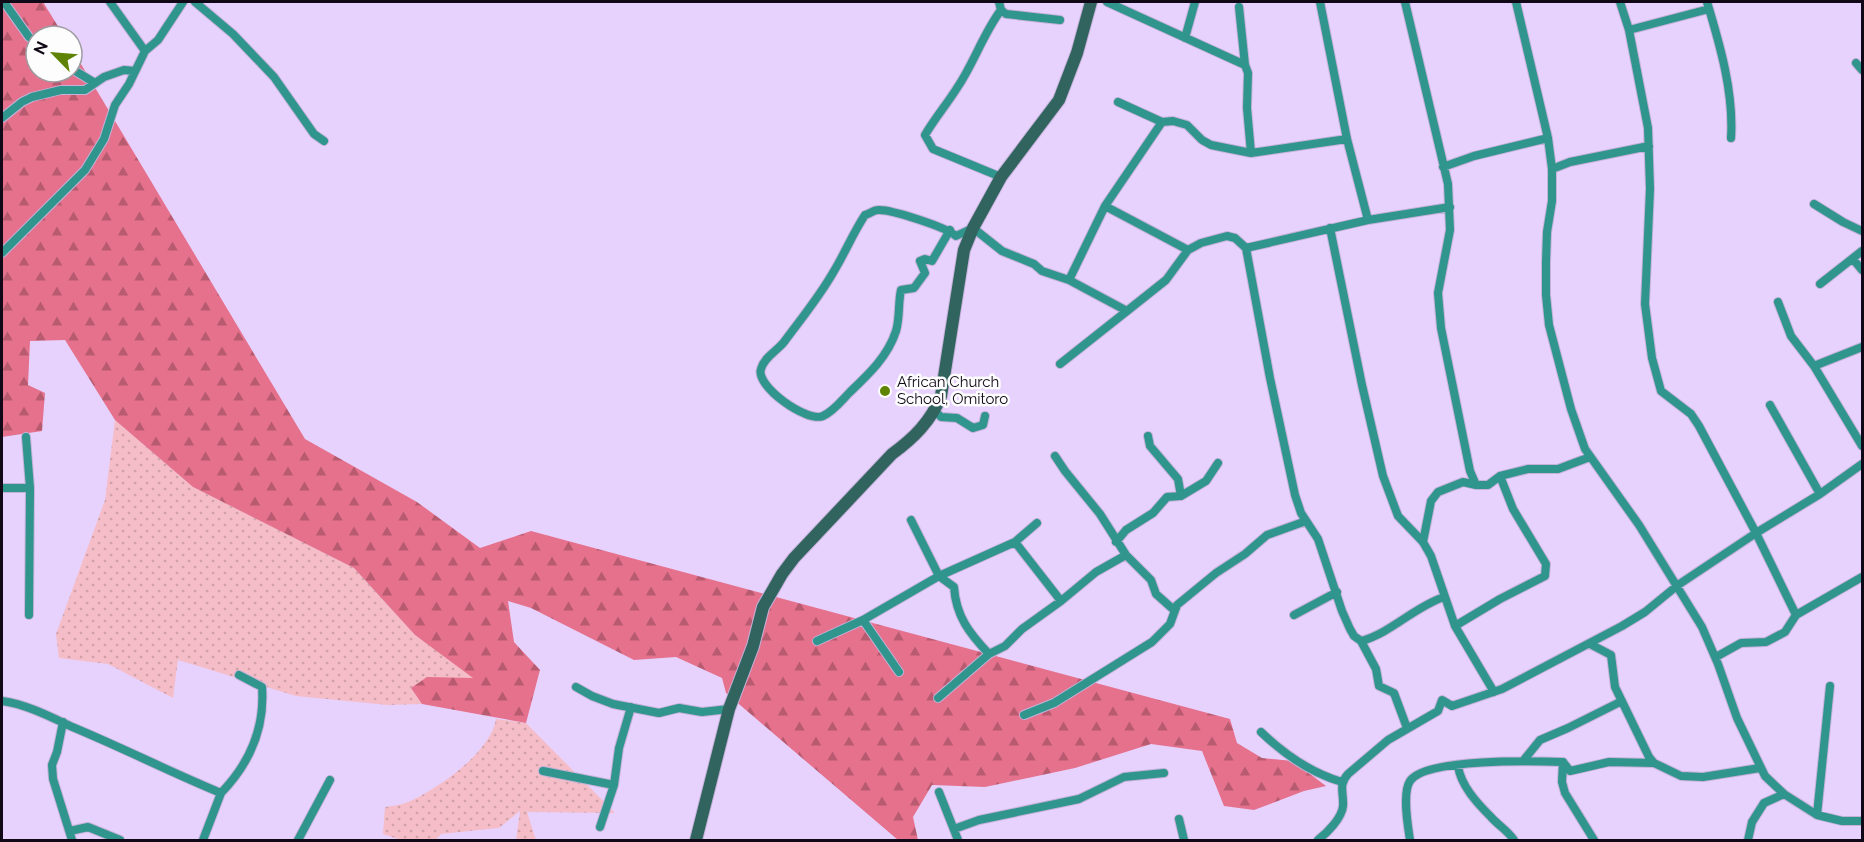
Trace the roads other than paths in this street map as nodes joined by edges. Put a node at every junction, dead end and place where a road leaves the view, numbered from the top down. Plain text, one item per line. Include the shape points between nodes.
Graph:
1 (4, 2) edge
2 (110, 2) edge
3 (183, 2) edge
4 (195, 2) edge
5 (1091, 2) edge
6 (1107, 2) edge
7 (1194, 2) edge
8 (1320, 2) edge
9 (1405, 2) edge
10 (1516, 2) edge
11 (1620, 2) edge
12 (1708, 5) edge
13 (1000, 6) edge
14 (1239, 7) dead end
15 (1060, 20) dead end
16 (24, 30) edge
17 (1629, 30) junction
18 (1185, 38) junction
19 (144, 51) junction
20 (1856, 63) dead end
21 (1245, 65) junction
22 (1863, 70) edge
23 (135, 71) junction
24 (84, 76) edge
25 (95, 83) junction
26 (1118, 102) dead end
27 (2, 118) edge
28 (1162, 122) junction
29 (1548, 138) junction
30 (1731, 138) dead end
31 (1347, 139) junction
32 (324, 141) dead end
33 (1649, 146) junction
34 (1251, 153) junction
35 (1443, 167) junction
36 (1552, 169) junction
37 (1001, 177) junction
38 (1814, 204) dead end
39 (1105, 206) junction
40 (1450, 207) junction
41 (1368, 220) junction
42 (973, 228) junction
43 (1330, 228) junction
44 (950, 230) junction
45 (1863, 231) edge
46 (1246, 249) junction
47 (1188, 250) junction
48 (1863, 251) edge
49 (2, 254) edge
50 (1853, 259) junction
51 (1863, 270) edge
52 (1069, 280) junction
53 (1820, 284) dead end
54 (1778, 302) dead end
55 (1127, 310) junction
56 (1863, 347) edge
57 (1060, 364) dead end
58 (1814, 366) junction
59 (1770, 405) dead end
60 (935, 411) junction
61 (985, 416) dead end
62 (1148, 436) dead end
63 (26, 437) dead end
64 (1863, 446) edge
65 (1055, 456) dead end
66 (1590, 457) junction
67 (1218, 464) dead end
68 (1863, 464) edge
69 (1500, 476) junction
70 (1476, 485) junction
71 (2, 488) edge
72 (30, 488) junction
73 (1820, 494) junction
74 (1181, 496) junction
75 (911, 520) dead end
76 (1306, 520) junction
77 (1037, 523) dead end
78 (1427, 530) junction
79 (1414, 532) junction
80 (1756, 533) junction
81 (1015, 542) junction
82 (1116, 542) junction
83 (1423, 542) junction
84 (1126, 555) junction
85 (939, 576) junction
86 (1863, 577) edge
87 (1678, 585) junction
88 (1337, 592) junction
89 (1444, 597) junction
90 (1061, 601) junction
91 (1174, 610) junction
92 (29, 615) dead end
93 (1294, 615) dead end
94 (1796, 615) junction
95 (863, 620) junction
96 (1455, 626) junction
97 (817, 640) dead end
98 (1361, 641) junction
99 (1590, 644) junction
100 (988, 654) junction
101 (1716, 657) junction
102 (899, 672) dead end
103 (239, 675) dead end
104 (1830, 686) dead end
105 (576, 687) dead end
106 (1494, 692) junction
107 (938, 698) dead end
108 (2, 701) edge
109 (1622, 701) junction
110 (631, 707) junction
111 (729, 709) junction
112 (1024, 715) dead end
113 (63, 722) junction
114 (1407, 728) junction
115 (1261, 732) dead end
116 (1523, 760) junction
117 (1563, 762) junction
118 (1654, 764) junction
119 (1458, 765) junction
120 (1760, 768) junction
121 (543, 771) dead end
122 (1164, 773) dead end
123 (330, 780) dead end
124 (1342, 782) junction
125 (614, 785) junction
126 (939, 792) dead end
127 (221, 793) junction
128 (1784, 794) junction
129 (1817, 815) junction
130 (1179, 819) dead end
131 (1863, 821) edge
132 (600, 827) dead end
133 (954, 829) junction
134 (71, 836) edge
135 (120, 840) edge
136 (203, 840) edge
137 (298, 840) edge
138 (696, 840) edge
139 (958, 840) edge
140 (1184, 840) edge
141 (1319, 840) edge
142 (1410, 840) edge
143 (1514, 840) edge
144 (1594, 840) edge
145 (1748, 840) edge

1 - 16 street
2 - 19 street
3 - 19 street via 158,40
4 - 32 street via 274,76 314,134
5 - 37 main road via 1059,100
6 - 18 street
7 - 18 street
8 - 31 street
9 - 35 street
10 - 29 street
11 - 17 street
12 - 17 street
12 - 30 street via 1728,85
13 - 15 street via 1006,14
13 - 37 street via 958,88 925,135 933,149
14 - 21 street
17 - 33 street
18 - 21 street
19 - 23 street
20 - 22 street
21 - 34 street
23 - 25 street via 124,70
23 - 49 street via 85,170
24 - 25 street
25 - 27 street via 85,90 61,90 32,97
26 - 28 street
28 - 34 street via 1187,126 1211,145
28 - 39 street
29 - 35 street
29 - 36 street
31 - 34 street
31 - 41 street
33 - 36 street
33 - 80 street via 1645,304 1661,391 1700,426
35 - 40 street
36 - 66 street via 1546,262 1549,325 1570,409
37 - 42 main road
38 - 45 street
39 - 47 street
39 - 52 street
40 - 41 street
40 - 70 street via 1450,230 1438,293 1441,328
41 - 43 street
42 - 44 street via 956,236
42 - 52 street via 1002,251
42 - 60 main road via 964,250 941,396
43 - 46 street
43 - 79 street via 1383,476 1398,516
44 - 44 street via 878,210 865,215 804,318 761,368 763,383 788,405 813,418 823,417 836,407 876,367 891,344 897,329 901,290 914,288 925,273 920,261 932,261
46 - 47 street via 1227,236
46 - 76 street via 1286,456
47 - 55 street via 1166,280
48 - 50 street
50 - 51 street
50 - 53 street
52 - 55 street
54 - 58 street via 1791,336
55 - 57 street
56 - 58 street
58 - 64 street
59 - 73 street
60 - 61 street via 941,417 957,418 973,428 983,425
60 - 111 main road via 782,574 763,607
62 - 74 street via 1150,446 1178,479
63 - 72 street
65 - 82 street via 1100,514
66 - 69 street via 1558,469 1528,469
66 - 87 street
67 - 74 street via 1206,481
68 - 73 street
69 - 70 street via 1488,485
69 - 96 street via 1513,509 1546,564 1545,576
70 - 78 street via 1463,482 1438,492 1431,501
71 - 72 street
72 - 92 street
73 - 80 street
74 - 82 street via 1167,498
75 - 85 street
76 - 88 street via 1318,538
76 - 91 street via 1267,535
77 - 81 street
78 - 79 street
78 - 83 street
79 - 83 street
80 - 87 street
80 - 94 street
81 - 85 street
81 - 90 street
82 - 84 street
83 - 89 street
84 - 90 street via 1096,572
84 - 91 street via 1151,580 1156,594
85 - 95 street
85 - 100 street via 954,588 955,605 966,627
86 - 94 street
87 - 99 street via 1645,612
87 - 101 street
88 - 93 street
88 - 98 street via 1354,636
89 - 96 street
89 - 98 street
90 - 100 street via 1005,646
91 - 112 street via 1170,624 1152,642 1054,703
94 - 101 street via 1785,632 1766,642 1741,643
95 - 97 street
95 - 102 street
96 - 106 street
98 - 114 street via 1376,669 1379,686 1394,693
99 - 106 street
99 - 109 street via 1611,655 1615,687
100 - 107 street
101 - 120 street
103 - 127 street via 262,687 263,707 246,762
104 - 129 street
105 - 110 street via 613,704
106 - 114 street via 1452,706 1442,700 1438,711
108 - 113 street
109 - 116 street via 1540,740
109 - 118 street
110 - 111 street via 659,713 679,708 702,712
110 - 125 street
111 - 138 main road
113 - 127 street
113 - 134 street via 52,765
114 - 124 street
115 - 124 street via 1292,759
116 - 117 street
116 - 119 street
117 - 118 street via 1570,771 1609,762
117 - 144 street via 1565,793
118 - 120 street via 1681,776 1703,777
119 - 142 street via 1430,769 1411,780 1406,789
119 - 143 street via 1466,788
120 - 128 street
121 - 125 street
122 - 133 street via 1124,777 1079,799
123 - 137 street
124 - 141 street via 1342,811
125 - 132 street
126 - 133 street
127 - 136 street
128 - 129 street
128 - 145 street via 1764,803 1752,822
129 - 131 street
130 - 140 street
133 - 139 street
134 - 135 street via 88,826

